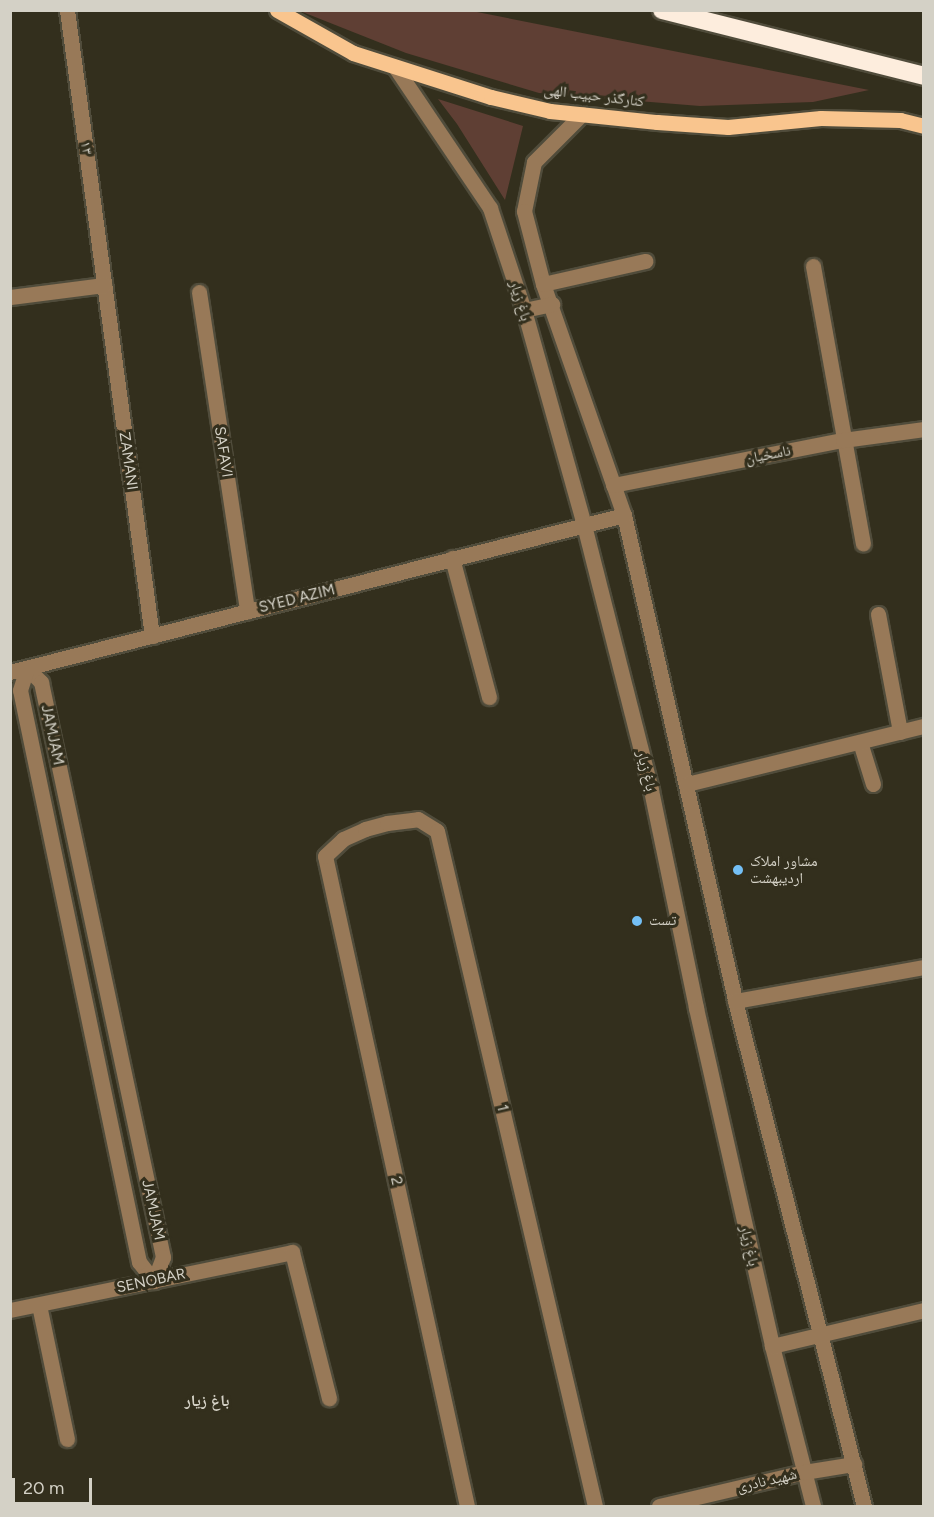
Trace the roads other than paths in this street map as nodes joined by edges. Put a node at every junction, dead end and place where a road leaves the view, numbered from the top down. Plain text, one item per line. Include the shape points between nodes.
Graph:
1 (67, 10) edge
2 (277, 10) edge
3 (662, 10) edge
4 (395, 67) junction
5 (924, 76) edge
6 (582, 114) junction
7 (924, 126) edge
8 (645, 261) dead end
9 (813, 266) dead end
10 (543, 284) junction
11 (104, 285) junction
12 (199, 292) dead end
13 (10, 297) edge
14 (552, 304) junction
15 (524, 310) junction
16 (924, 429) edge
17 (843, 440) junction
18 (613, 485) junction
19 (624, 515) junction
20 (584, 525) junction
21 (863, 544) dead end
22 (452, 558) junction
23 (247, 611) junction
24 (878, 614) dead end
25 (152, 636) junction
26 (27, 668) junction
27 (10, 672) edge
28 (489, 697) dead end
29 (924, 726) edge
30 (900, 732) junction
31 (860, 742) junction
32 (687, 784) junction
33 (873, 784) dead end
34 (325, 856) joint
35 (924, 967) edge
36 (735, 1001) junction
37 (154, 1281) junction
38 (39, 1305) junction
39 (10, 1310) edge
40 (924, 1310) edge
41 (822, 1334) junction
42 (772, 1346) junction
43 (329, 1398) dead end
44 (67, 1439) dead end
45 (855, 1464) junction
46 (804, 1472) junction
47 (467, 1506) edge
48 (595, 1506) edge
49 (659, 1506) edge
50 (813, 1506) edge
51 (864, 1506) edge

1 - 11 street, ۱۳
2 - 4 main road, کنارگذر حبیب الهی via 353,53
3 - 5 highway
4 - 6 main road, کنارگذر حبیب الهی via 491,97
4 - 15 street, باغ زیار via 490,208
6 - 7 main road, کنارگذر حبیب الهی via 728,127 821,118 900,120
6 - 10 street, باغ زیار via 534,162 524,211
8 - 10 street
9 - 17 street
10 - 14 street, باغ زیار
11 - 13 street
11 - 25 street, ZAMANI
12 - 23 street, SAFAVI
14 - 15 street
14 - 18 street, باغ زیار
15 - 20 street, باغ زیار
16 - 17 street, ناسخیان
17 - 18 street, ناسخیان
17 - 21 street
18 - 19 street, باغ زیار
19 - 20 street, SYED AZIM
19 - 32 street, باغ زیار
20 - 22 street, SYED AZIM
20 - 42 street, باغ زیار via 651,790
22 - 23 street, SYED AZIM
22 - 28 street
23 - 25 street, SYED AZIM
24 - 30 street
25 - 26 street, SYED AZIM
26 - 27 street, SYED AZIM
26 - 37 street, JAMJAM via 20,690 139,1262
26 - 37 street, JAMJAM via 41,682 163,1257
29 - 30 street
30 - 31 street
31 - 32 street
31 - 33 street
32 - 36 street, باغ زیار
34 - 47 street, 2
34 - 48 street, 1 via 343,838 387,823 418,819 437,831
35 - 36 street
36 - 41 street, باغ زیار
37 - 38 street, SENOBAR
37 - 43 street, SENOBAR via 292,1252
38 - 39 street, SENOBAR
38 - 44 street
40 - 41 street
41 - 42 street
41 - 45 street, باغ زیار
42 - 46 street, باغ زیار
45 - 46 street, شهید نادری
45 - 51 street, باغ زیار
46 - 49 street, شهید نادری
46 - 50 street, باغ زیار

